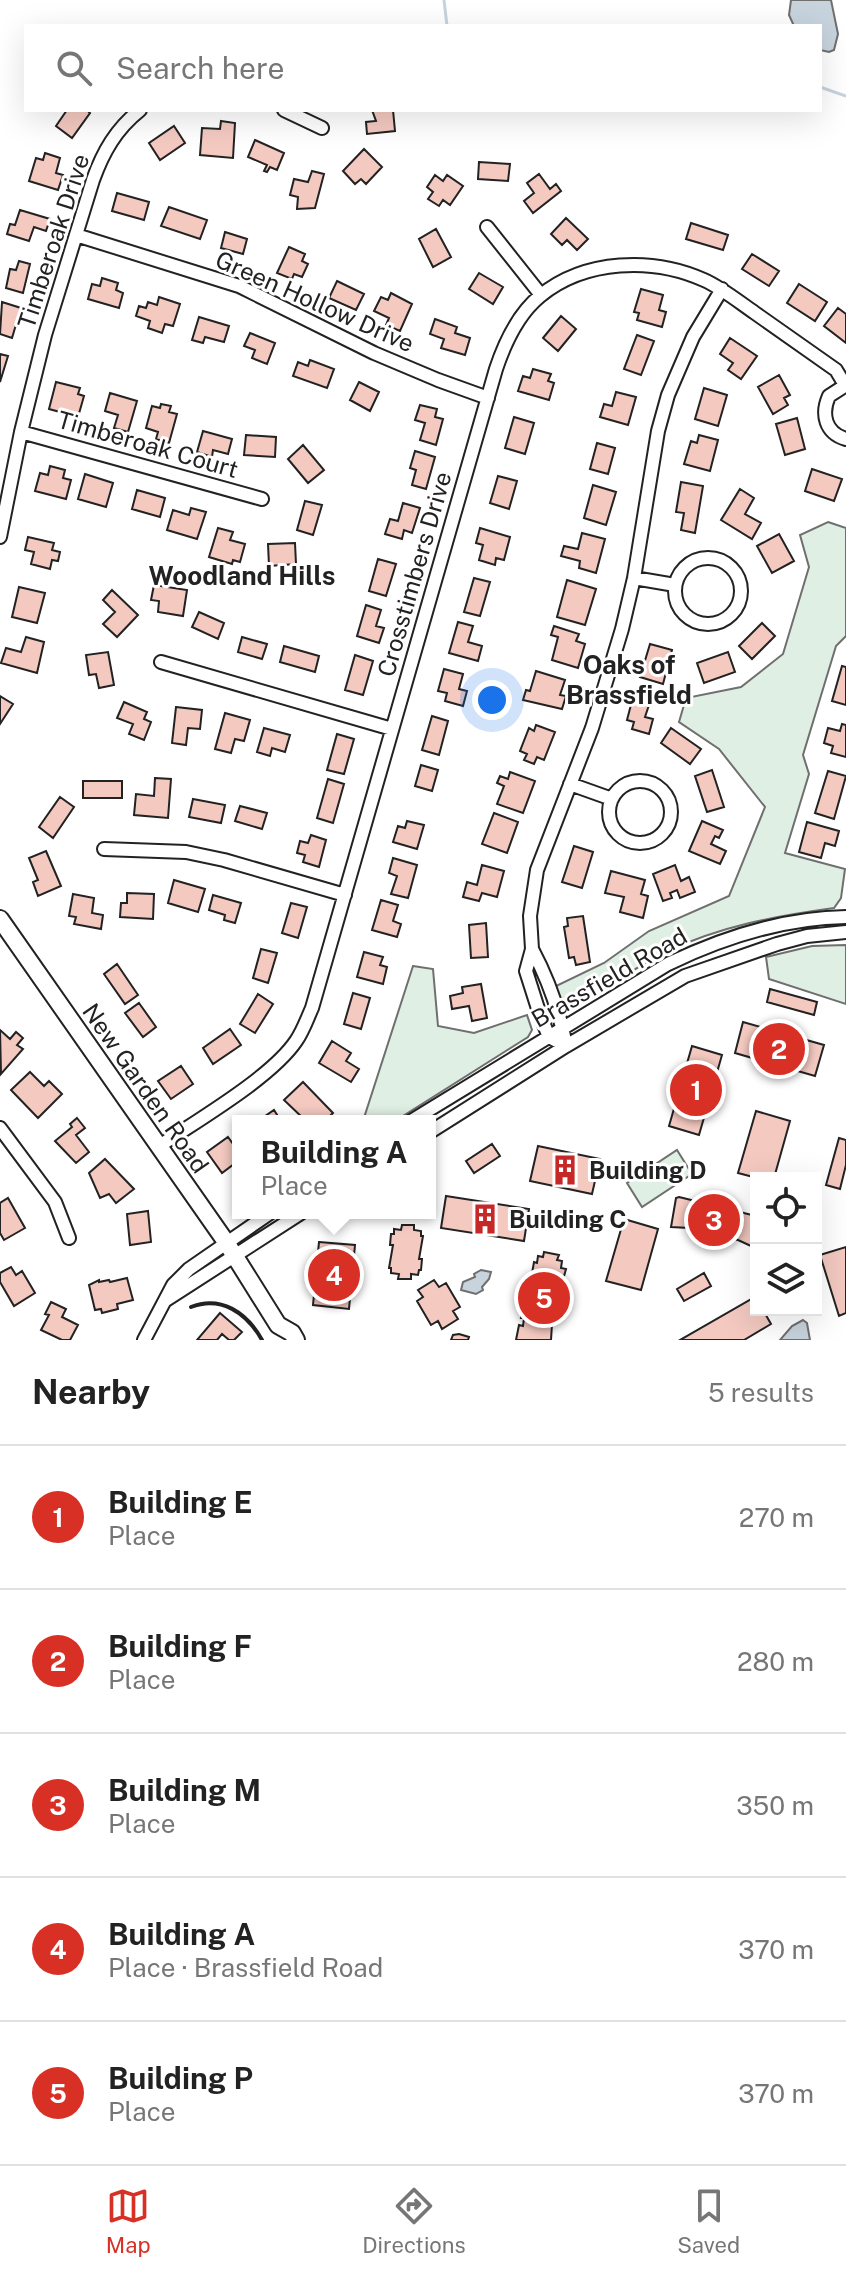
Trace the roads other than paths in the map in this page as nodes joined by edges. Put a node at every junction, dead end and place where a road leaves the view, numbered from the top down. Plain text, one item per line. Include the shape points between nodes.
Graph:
1 (138, 112) edge
2 (288, 112) edge
3 (322, 128) dead end
4 (487, 227) dead end
5 (76, 235) junction
6 (722, 289) junction
7 (541, 295) junction
8 (846, 385) edge
9 (488, 398) junction
10 (21, 432) junction
11 (846, 439) edge
12 (262, 499) dead end
13 (0, 537) edge
14 (634, 578) junction
15 (675, 585) junction
16 (161, 662) dead end
17 (392, 729) junction
18 (570, 784) junction
19 (612, 799) junction
20 (104, 849) dead end
21 (345, 895) junction
22 (846, 917) edge
23 (0, 919) edge
24 (846, 932) edge
25 (532, 949) junction
26 (563, 1028) junction
27 (549, 1037) junction
28 (566, 1046) junction
29 (421, 1115) edge
30 (0, 1128) edge
31 (436, 1128) edge
32 (158, 1147) junction
33 (263, 1219) edge
34 (289, 1219) edge
35 (69, 1238) dead end
36 (230, 1248) junction
37 (279, 1332) edge
38 (144, 1340) edge
39 (296, 1340) edge

1 - 5 street, Timberoak Drive via 101,157
2 - 3 street
4 - 7 street
5 - 9 street, Green Hollow Drive via 239,286 374,353
5 - 10 street, Timberoak Drive
6 - 7 street, Crosstimbers Drive via 684,273 630,265 582,274
6 - 8 street, Crosstimbers Drive via 836,370
6 - 14 street via 693,337 668,395
7 - 9 street, Crosstimbers Drive via 513,329
8 - 11 street, Crosstimbers Drive via 829,396 824,414 832,431
9 - 17 street, Crosstimbers Drive
10 - 12 street, Timberoak Court
10 - 13 street, Timberoak Drive
14 - 15 street
14 - 18 street via 609,680
15 - 15 street via 678,607 705,625 727,619 740,602 736,572 720,560 692,562
16 - 17 street
17 - 21 street, Crosstimbers Drive
18 - 19 street
18 - 25 street via 535,880
19 - 19 street via 613,827 628,841 649,842 669,823 667,796 652,783 626,785
20 - 21 street via 186,852
21 - 32 street, Crosstimbers Drive via 312,1008 295,1043 265,1072
22 - 26 street, Brassfield Road via 790,922 699,949
23 - 32 main road, New Garden Road
24 - 28 street, Brassfield Road via 777,944 685,976
25 - 26 street
25 - 27 street via 526,971
26 - 27 street, Brassfield Road
26 - 28 street
27 - 28 street
27 - 29 street, Brassfield Road
28 - 31 street, Brassfield Road
30 - 35 street via 55,1202
32 - 36 main road, New Garden Road
33 - 36 street
34 - 36 street
36 - 37 main road, New Garden Road
36 - 38 street via 189,1269 173,1285
37 - 39 main road, New Garden Road via 292,1333

